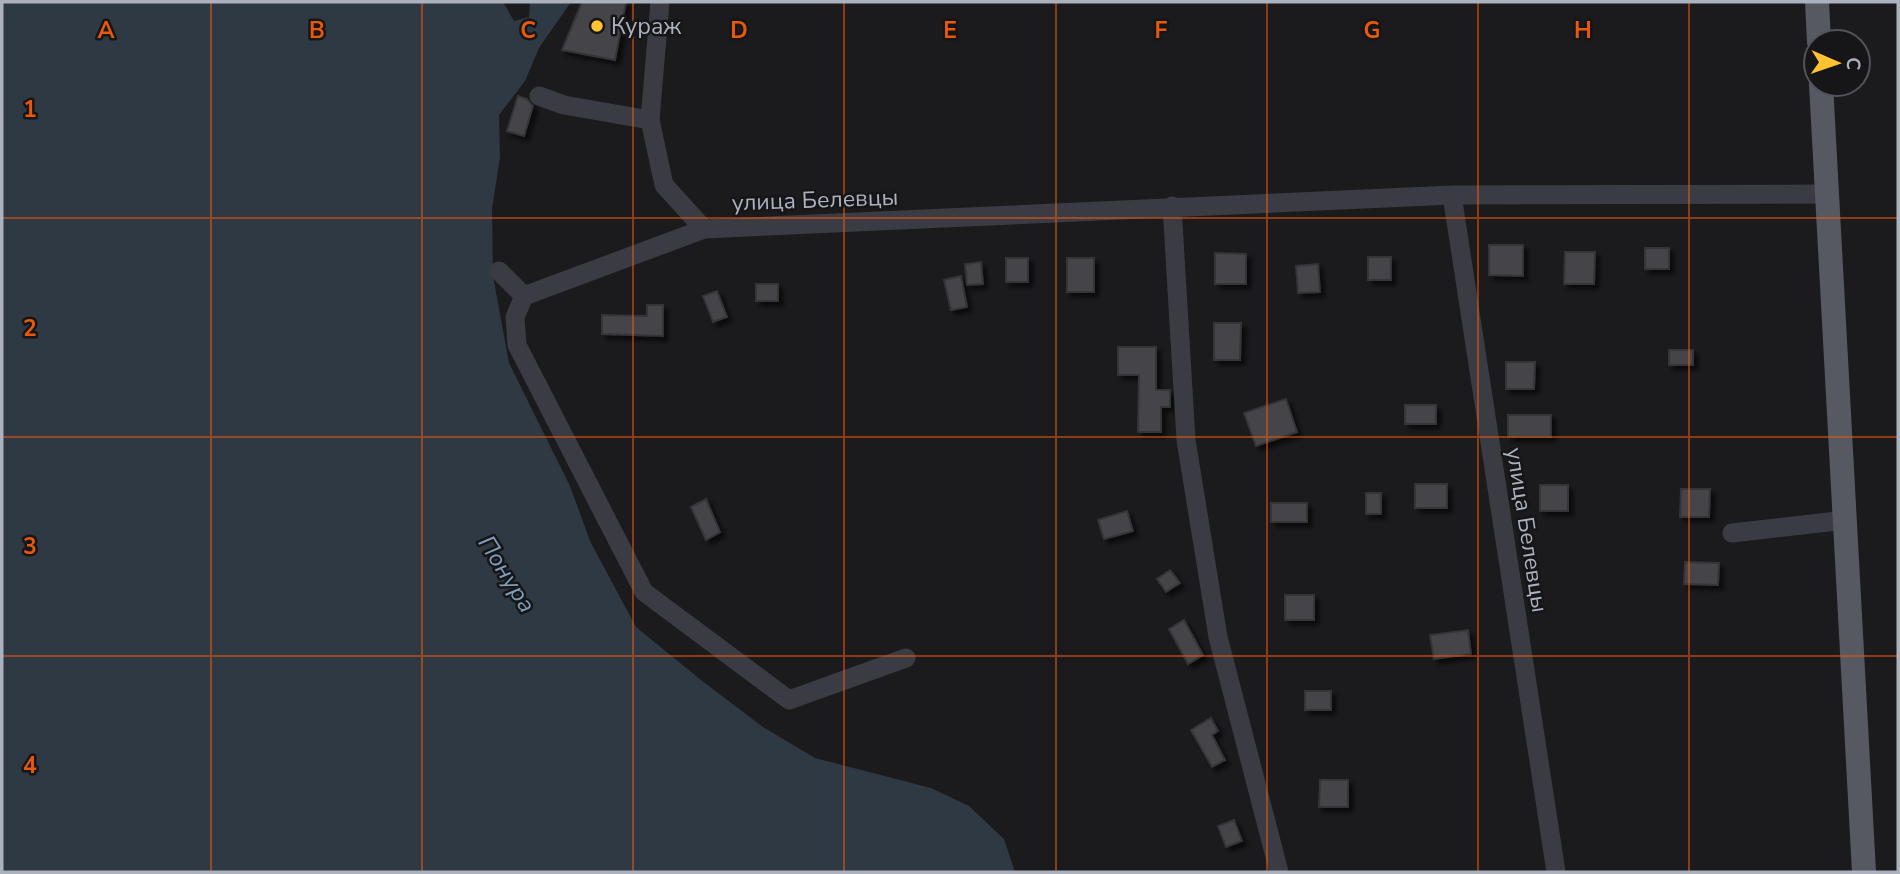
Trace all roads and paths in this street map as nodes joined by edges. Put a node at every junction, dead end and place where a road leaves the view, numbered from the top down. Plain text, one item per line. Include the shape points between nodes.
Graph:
1 (660, 2) edge
2 (1817, 2) edge
3 (1818, 28) edge
4 (539, 96) dead end
5 (1822, 98) edge
6 (650, 120) junction
7 (1827, 194) junction
8 (1451, 195) junction
9 (1172, 206) junction
10 (704, 229) junction
11 (499, 271) dead end
12 (524, 296) junction
13 (1846, 520) junction
14 (1732, 533) dead end
15 (906, 658) dead end
16 (1279, 872) edge
17 (1556, 872) edge
18 (1864, 872) edge

1 - 6 street, улица Белевцы
2 - 3 main road
4 - 6 street
5 - 7 main road
6 - 10 street, улица Белевцы via 663,186
7 - 8 street, улица Белевцы
7 - 13 main road
8 - 9 street, улица Белевцы
8 - 17 street, улица Белевцы
9 - 10 street, улица Белевцы
9 - 16 street via 1186,440 1217,637
10 - 12 street
11 - 12 street
12 - 15 street via 515,317 517,345 644,592 789,699
13 - 14 street
13 - 18 main road

